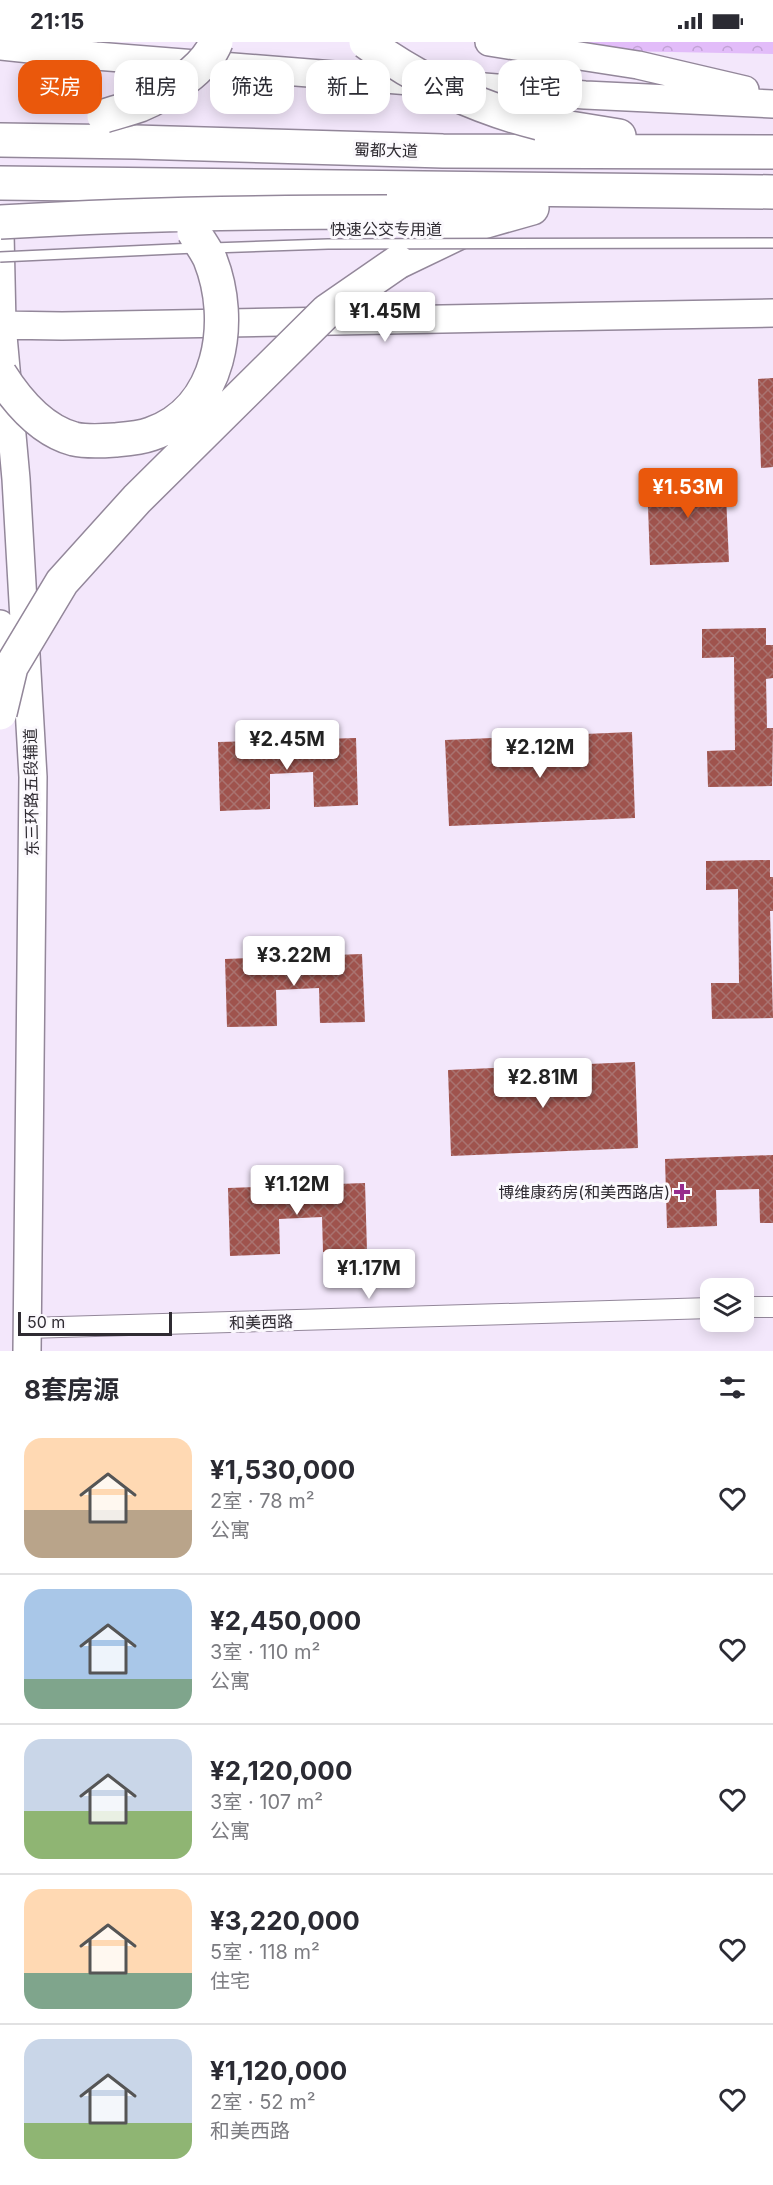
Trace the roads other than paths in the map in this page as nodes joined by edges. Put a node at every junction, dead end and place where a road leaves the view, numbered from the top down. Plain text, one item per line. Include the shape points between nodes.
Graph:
1 (216, 42) edge
2 (366, 42) edge
3 (489, 42) edge
4 (0, 46) edge
5 (773, 96) edge
6 (773, 104) edge
7 (0, 138) edge
8 (727, 152) junction
9 (773, 152) edge
10 (0, 183) edge
11 (110, 183) junction
12 (728, 191) junction
13 (773, 192) edge
14 (532, 208) junction
15 (0, 222) edge
16 (0, 233) edge
17 (773, 243) edge
18 (0, 257) edge
19 (773, 313) edge
20 (1, 325) edge
21 (0, 374) edge
22 (0, 624) edge
23 (28, 680) junction
24 (0, 713) edge
25 (773, 1307) edge
26 (754, 1308) edge
27 (700, 1309) edge
28 (27, 1340) edge

1 - 7 highway, bridge via 191,73 140,105
2 - 8 highway, bridge via 390,60 477,104 511,116
3 - 5 main road via 638,65
4 - 6 main road via 585,94
7 - 8 highway, 蜀都大道 via 443,151
8 - 9 highway, 蜀都大道
10 - 11 highway
11 - 12 highway
11 - 21 highway, bridge via 142,194 181,218 210,259 221,301 221,340 207,386 195,404 172,424 151,434 99,441 74,439 50,427 14,396
12 - 13 highway
12 - 14 highway
14 - 15 highway, bridge
14 - 24 highway, bridge via 479,223 398,262 327,311 137,499 62,582 11,668
16 - 20 main road, 东三环路五段辅道
17 - 18 lane, 快速公交专用道, bridge via 328,244
19 - 20 main road
20 - 23 main road, 东三环路五段辅道 via 16,479
22 - 23 main road
23 - 28 main road, 东三环路五段辅道 via 33,777
25 - 26 street
27 - 28 street, 和美西路

